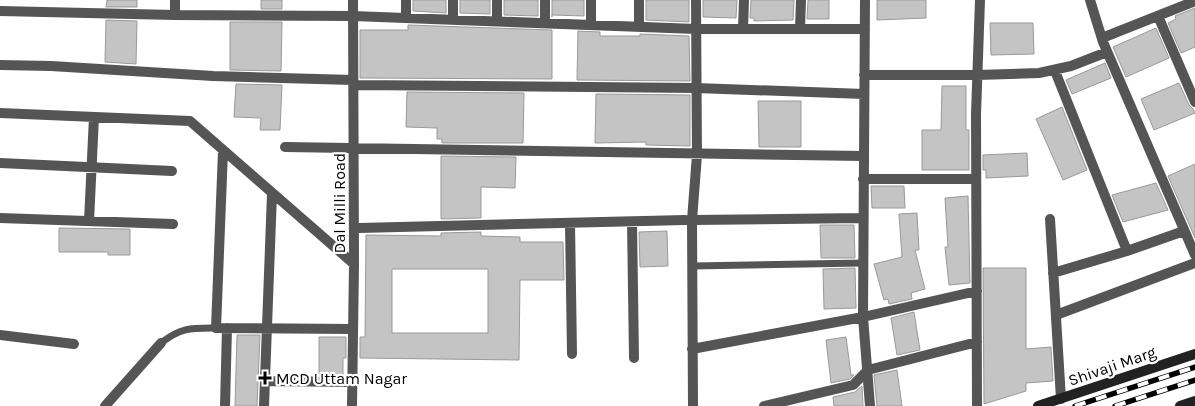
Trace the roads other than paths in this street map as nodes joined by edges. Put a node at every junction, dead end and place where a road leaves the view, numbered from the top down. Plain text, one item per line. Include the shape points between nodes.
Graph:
1 (175, 0) edge
2 (353, 0) edge
3 (406, 0) edge
4 (454, 0) edge
5 (497, 0) edge
6 (545, 0) edge
7 (591, 0) edge
8 (639, 0) edge
9 (696, 0) edge
10 (744, 0) edge
11 (801, 0) edge
12 (865, 0) edge
13 (980, 0) edge
14 (1090, 0) edge
15 (1195, 1) edge
16 (0, 11) edge
17 (175, 15) junction
18 (353, 16) junction
19 (1158, 16) junction
20 (406, 18) junction
21 (453, 20) junction
22 (497, 22) junction
23 (544, 23) junction
24 (591, 25) junction
25 (639, 27) junction
26 (865, 28) junction
27 (696, 29) junction
28 (743, 29) junction
29 (800, 29) junction
30 (1102, 38) junction
31 (1107, 52) junction
32 (0, 65) edge
33 (1055, 71) junction
34 (1195, 72) edge
35 (864, 75) junction
36 (977, 75) junction
37 (1184, 76) junction
38 (353, 83) junction
39 (696, 88) junction
40 (864, 94) junction
41 (1195, 102) edge
42 (0, 114) edge
43 (94, 117) junction
44 (285, 148) dead end
45 (354, 150) junction
46 (223, 151) junction
47 (697, 154) junction
48 (864, 156) junction
49 (0, 163) edge
50 (91, 167) junction
51 (172, 171) dead end
52 (864, 179) junction
53 (976, 179) junction
54 (272, 194) junction
55 (0, 218) edge
56 (863, 218) junction
57 (1050, 219) dead end
58 (689, 220) junction
59 (89, 221) junction
60 (632, 222) junction
61 (570, 223) junction
62 (173, 224) dead end
63 (357, 228) junction
64 (1184, 230) junction
65 (1127, 251) junction
66 (1195, 255) edge
67 (863, 263) junction
68 (354, 264) junction
69 (1195, 264) edge
70 (692, 266) junction
71 (1053, 273) junction
72 (977, 291) junction
73 (1056, 315) junction
74 (863, 317) junction
75 (222, 328) junction
76 (266, 328) junction
77 (353, 329) junction
78 (0, 335) edge
79 (977, 342) junction
80 (161, 343) joint
81 (74, 344) dead end
82 (692, 349) junction
83 (572, 354) dead end
84 (1195, 354) edge
85 (634, 358) dead end
86 (868, 370) junction
87 (265, 381) junction
88 (352, 382) junction
89 (1061, 399) junction
90 (1195, 401) edge
91 (105, 406) edge
92 (225, 406) edge
93 (264, 406) edge
94 (352, 406) edge
95 (693, 406) edge
96 (764, 406) edge
97 (870, 406) edge
98 (976, 406) edge
99 (1038, 406) edge
100 (1180, 406) edge

1 - 17 street
2 - 18 street, Dal Milli Road
3 - 20 street
4 - 21 street
5 - 22 street
6 - 23 street
7 - 24 street
8 - 25 street
9 - 27 street
10 - 28 street
11 - 29 street
12 - 26 street
13 - 36 street
14 - 30 street
15 - 19 street
16 - 17 street
17 - 18 street
18 - 20 street
18 - 38 street, Dal Milli Road
19 - 30 street
19 - 37 street
20 - 21 street
21 - 22 street
22 - 23 street
23 - 24 street
24 - 25 street
25 - 27 street
26 - 29 street
26 - 35 street
27 - 28 street
27 - 39 street
28 - 29 street
30 - 31 street
31 - 33 street
31 - 64 street
32 - 38 street
33 - 36 street
33 - 65 street
34 - 37 street
35 - 36 street
35 - 40 street
36 - 53 street
37 - 41 street
38 - 39 street
38 - 45 street, Dal Milli Road
39 - 40 street
39 - 47 street
40 - 48 street
42 - 43 street
43 - 46 street via 190,121
43 - 50 street
44 - 45 street
45 - 47 street
45 - 63 street, Dal Milli Road
46 - 54 street
46 - 75 street
47 - 48 street
47 - 58 street
48 - 52 street
49 - 50 street
50 - 51 street
50 - 59 street
52 - 53 street
52 - 56 street
53 - 72 street
54 - 68 street
54 - 76 street
55 - 59 street
56 - 58 street
56 - 67 street
57 - 71 street
58 - 60 street
58 - 70 street
59 - 62 street
60 - 61 street
60 - 85 street
61 - 63 street
61 - 83 street
63 - 68 street, Dal Milli Road
64 - 65 street
64 - 66 street
65 - 71 street
67 - 70 lane
67 - 74 street
68 - 77 street, Dal Milli Road
69 - 73 street
70 - 82 street
71 - 73 street
72 - 74 street
72 - 79 street
73 - 89 street
74 - 82 street
74 - 86 street
75 - 76 street
75 - 80 lane via 184,329
75 - 92 street
76 - 77 street
76 - 87 street
77 - 88 street, Dal Milli Road
78 - 81 street
79 - 86 street
79 - 98 street
80 - 91 street
82 - 95 street
84 - 89 main road, Shivaji Marg
86 - 96 street via 853,385
86 - 97 street
87 - 88 street
87 - 93 street
88 - 94 street, Dal Milli Road
89 - 99 main road, Shivaji Marg
90 - 100 main road

